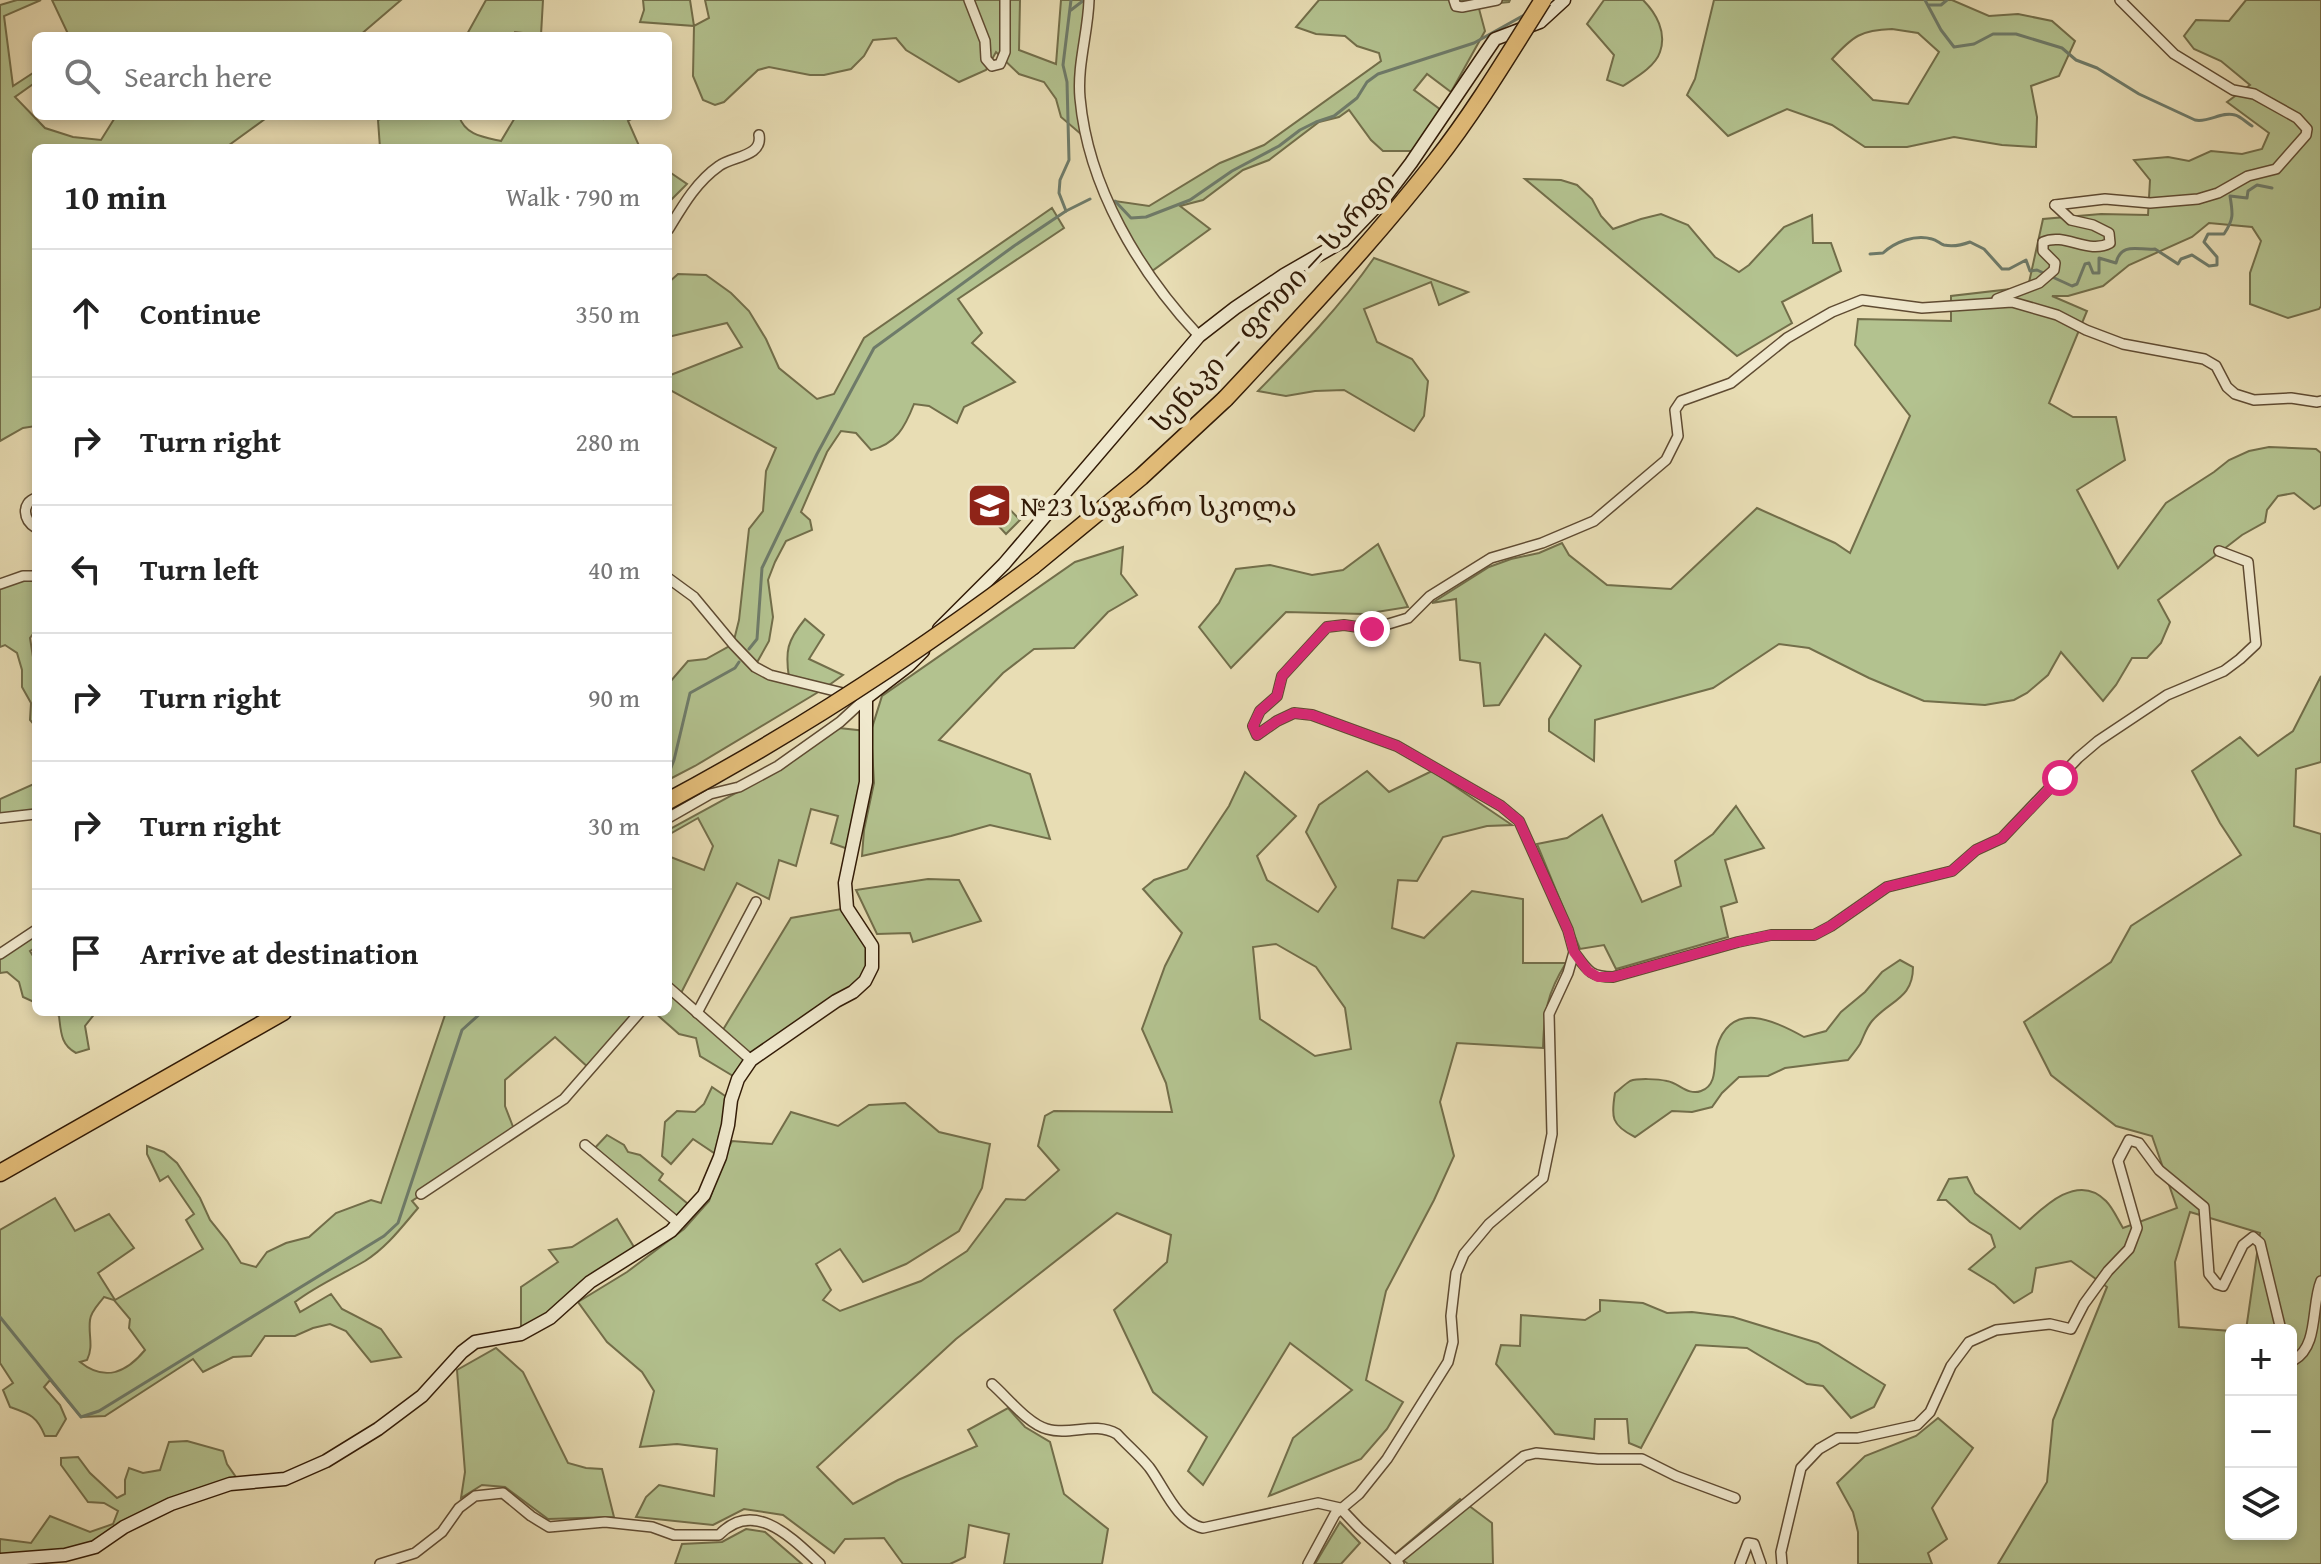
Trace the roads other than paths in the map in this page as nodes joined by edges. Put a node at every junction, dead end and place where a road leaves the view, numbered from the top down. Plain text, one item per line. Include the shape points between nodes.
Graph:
1 (969, 0) edge
2 (1005, 0) edge
3 (1454, 0) edge
4 (1497, 0) edge
5 (1543, 0) edge
6 (1564, 0) edge
7 (2120, 0) edge
8 (1091, 1) edge
9 (759, 135) dead end
10 (672, 224) edge
11 (1986, 303) junction
12 (1199, 336) junction
13 (2321, 401) edge
14 (32, 498) edge
15 (32, 525) edge
16 (2219, 551) dead end
17 (32, 576) edge
18 (0, 584) edge
19 (672, 585) edge
20 (866, 698) junction
21 (672, 799) edge
22 (32, 814) edge
23 (672, 816) edge
24 (0, 818) edge
25 (756, 902) dead end
26 (32, 933) edge
27 (1574, 952) junction
28 (0, 954) edge
29 (672, 991) edge
30 (697, 1013) junction
31 (276, 1016) edge
32 (637, 1016) edge
33 (751, 1060) junction
34 (585, 1145) dead end
35 (0, 1173) edge
36 (421, 1194) dead end
37 (678, 1223) junction
38 (2321, 1281) edge
39 (2280, 1324) edge
40 (2297, 1358) edge
41 (992, 1384) dead end
42 (1735, 1498) dead end
43 (1340, 1508) junction
44 (0, 1560) edge
45 (1397, 1562) edge
46 (380, 1564) edge
47 (820, 1564) edge
48 (1308, 1564) edge
49 (1740, 1564) edge
50 (1761, 1564) edge
51 (1782, 1564) edge

1 - 2 street via 992,66 1000,64 1005,52
3 - 4 street via 1462,7
5 - 21 highway, სენაკი — ფოთი — სარფი, bridge via 1436,160 1352,263 1225,399 1141,477 973,612 881,674
6 - 12 street via 1540,22 1495,39 1411,163 1343,241 1284,275
7 - 11 street via 2174,54 2233,90 2254,94 2297,118 2306,135 2276,169 2198,199 2055,205 2071,220 2109,233 2110,243 2088,246 2053,237 2043,242 2043,251 2055,263 2054,270 2039,283
8 - 12 street via 1079,96 1089,152 1123,233 1174,310
9 - 10 street via 758,148 708,174
11 - 13 street via 2012,302 2123,344 2204,359 2216,366 2235,394 2254,400
11 - 27 street via 1922,308 1862,300 1832,312 1787,338 1731,383 1681,401 1675,410 1678,436 1666,460 1594,521 1491,558 1430,596 1408,618 1372,629 1327,627 1282,676 1277,696 1253,726 1257,735 1294,713 1312,715 1397,746 1501,806 1519,821
12 - 20 street via 1004,564 942,624 909,665
14 - 15 street via 25,515
16 - 27 street via 2248,562 2256,644 2224,671 2167,695 2098,741 2002,838 1976,850 1952,871 1887,887 1814,935 1771,935 1613,977 1588,971
17 - 18 street
19 - 20 street via 694,597 755,667
20 - 23 street via 778,766
20 - 33 street via 866,782 845,883 847,908 872,946 872,967 853,992
22 - 24 street
25 - 30 street
26 - 28 street
27 - 43 street via 1549,1014 1552,1134 1543,1178 1489,1224 1464,1254 1456,1273 1448,1362 1387,1459 1359,1494
29 - 30 street
30 - 33 street
31 - 35 highway
32 - 36 street via 564,1099
33 - 37 street via 738,1079 720,1157 704,1195
34 - 37 street
37 - 44 street via 590,1282 550,1318 521,1334 475,1342 422,1396 326,1461 285,1479 230,1484 171,1504 95,1547
38 - 40 street via 2309,1340
39 - 51 street via 2260,1243 2253,1237 2243,1245 2223,1286 2217,1284 2209,1274 2204,1207 2159,1170 2139,1143 2129,1140 2118,1161 2137,1228 2129,1249 2084,1304 2071,1329 2050,1324 1996,1330 1969,1342 1951,1366 1930,1412 1917,1425 1838,1438 1819,1449 1801,1468
41 - 43 street via 1044,1429 1090,1427 1117,1434 1196,1526 1318,1503
42 - 45 street via 1642,1459 1536,1453 1524,1456
43 - 45 street
43 - 48 street
46 - 47 street via 415,1553 475,1496 503,1493 549,1527 605,1522 674,1535 719,1535 727,1526 750,1519 781,1531
49 - 50 street via 1748,1543 1754,1544

